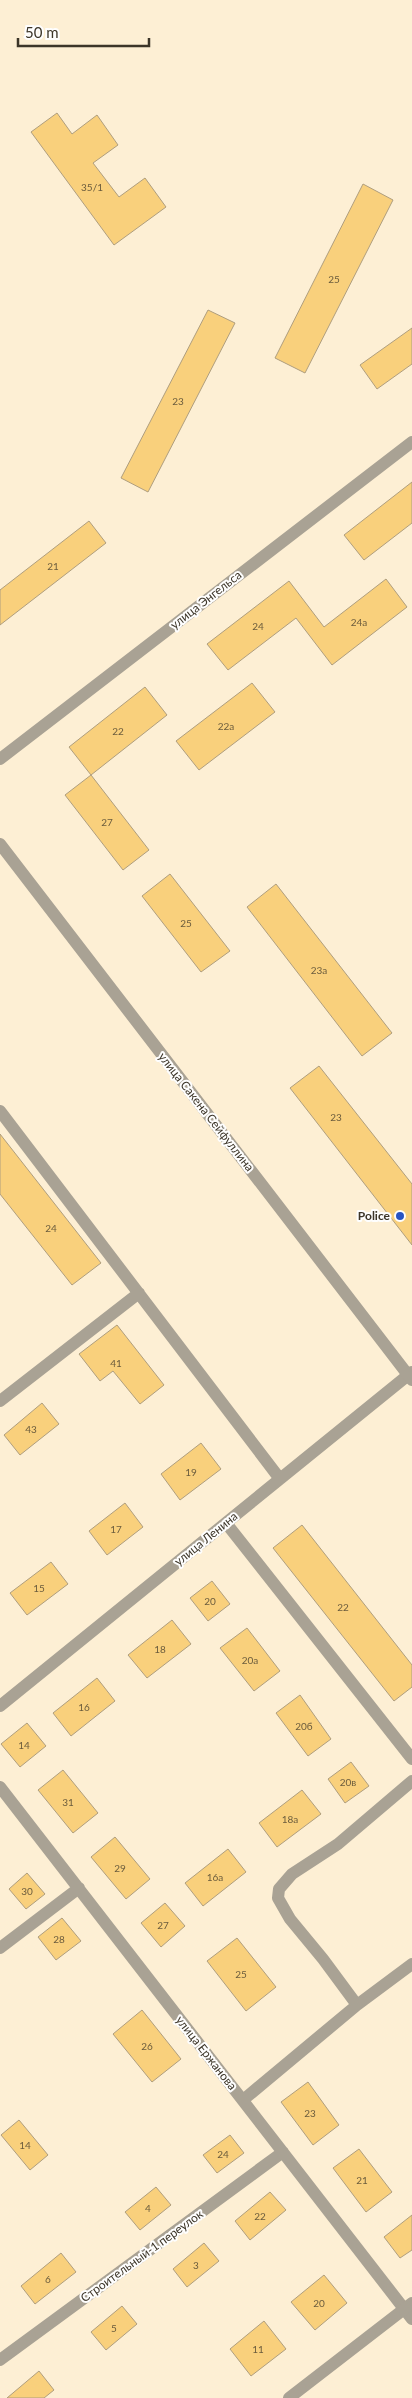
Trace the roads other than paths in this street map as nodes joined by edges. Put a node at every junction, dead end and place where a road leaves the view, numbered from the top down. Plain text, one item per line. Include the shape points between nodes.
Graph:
1 (412, 442) edge
2 (0, 759) edge
3 (0, 844) edge
4 (0, 1111) edge
5 (139, 1293) junction
6 (411, 1376) edge
7 (0, 1401) edge
8 (280, 1479) junction
9 (226, 1523) junction
10 (0, 1706) edge
11 (412, 1759) edge
12 (412, 1781) edge
13 (0, 1787) edge
14 (78, 1888) junction
15 (0, 1948) edge
16 (412, 1964) edge
17 (357, 2005) junction
18 (243, 2100) junction
19 (283, 2152) junction
20 (410, 2310) edge
21 (0, 2360) edge
22 (289, 2398) edge

1 - 2 street, улица Энгельса
3 - 6 street, улица Сакена Сейфуллина
4 - 5 street
5 - 7 street
5 - 8 street
6 - 8 street, улица Ленина
8 - 9 street, улица Ленина
9 - 10 street, улица Ленина
9 - 11 street
12 - 17 street via 338,1844 292,1874 279,1889 278,1898 290,1919
13 - 14 street, улица Ержанова
14 - 15 street
14 - 18 street, улица Ержанова
16 - 17 street
17 - 18 street
18 - 19 street, улица Ержанова
19 - 20 street, улица Ержанова
19 - 21 street, Строительный-1 переулок
20 - 22 street

